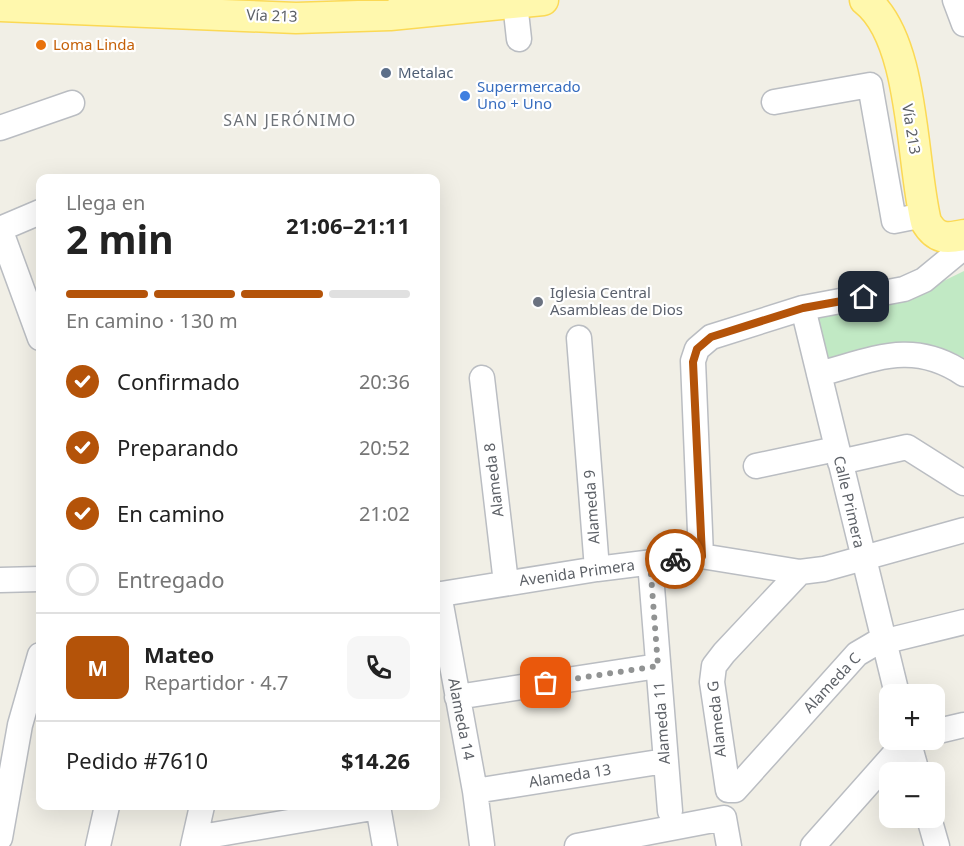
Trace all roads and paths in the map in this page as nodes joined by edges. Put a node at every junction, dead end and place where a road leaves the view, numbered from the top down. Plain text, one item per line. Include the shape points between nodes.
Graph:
1 (865, 0) edge
2 (955, 0) edge
3 (529, 2) edge
4 (0, 6) edge
5 (964, 24) edge
6 (519, 39) dead end
7 (774, 102) dead end
8 (72, 103) dead end
9 (0, 128) edge
10 (36, 214) edge
11 (925, 218) junction
12 (0, 229) edge
13 (964, 235) edge
14 (964, 247) edge
15 (914, 285) junction
16 (803, 308) junction
17 (36, 328) edge
18 (579, 338) dead end
19 (819, 374) junction
20 (964, 374) edge
21 (483, 378) dead end
22 (838, 455) junction
23 (756, 466) dead end
24 (964, 483) edge
25 (964, 530) edge
26 (702, 556) junction
27 (862, 558) junction
28 (650, 562) junction
29 (597, 569) junction
30 (800, 572) junction
31 (36, 579) edge
32 (0, 580) edge
33 (506, 582) junction
34 (440, 594) edge
35 (440, 610) edge
36 (964, 622) edge
37 (884, 642) junction
38 (658, 666) junction
39 (36, 669) edge
40 (894, 684) edge
41 (457, 697) junction
42 (964, 725) edge
43 (945, 729) edge
44 (899, 750) edge
45 (665, 761) junction
46 (728, 790) joint
47 (475, 791) junction
48 (106, 810) edge
49 (201, 810) edge
50 (358, 810) edge
51 (379, 810) edge
52 (670, 811) dead end
53 (932, 828) edge
54 (0, 837) edge
55 (194, 842) edge
56 (482, 845) edge
57 (98, 846) edge
58 (385, 846) edge
59 (577, 846) edge
60 (729, 846) edge
61 (813, 846) edge
62 (937, 846) edge

1 - 11 main road, Vía 213 via 897,47
2 - 5 street
3 - 4 main road, Vía 213 via 390,15 296,18
3 - 6 street
7 - 11 street via 870,85 894,221
8 - 9 street
10 - 12 street
11 - 13 main road via 935,233 947,239
11 - 15 street via 929,235 927,262
12 - 17 street
14 - 15 street
15 - 16 street
16 - 19 street, Calle Primera
16 - 26 street via 711,337 694,355
18 - 29 street, Alameda 9
19 - 20 street via 906,353 932,357
19 - 22 street, Calle Primera
21 - 33 street, Alameda 8
22 - 23 street
22 - 24 street via 907,447
22 - 27 street, Calle Primera
25 - 27 street, Avenida Primera
26 - 28 street, Avenida Primera
26 - 30 street, Avenida Primera
27 - 30 street, Avenida Primera
27 - 37 street, Calle Primera
28 - 29 street, Avenida Primera
28 - 38 street, Alameda 11
29 - 33 street, Avenida Primera
30 - 46 street, Alameda G via 714,666 712,682
31 - 32 street
33 - 34 street, Avenida Primera
35 - 41 street, Alameda 14
36 - 37 street, Alameda C
37 - 40 street, Calle Primera
37 - 46 street, Alameda C via 865,648 850,660 735,790
38 - 41 street
38 - 45 street, Alameda 11
39 - 54 street via 20,725
41 - 47 street, Alameda 14
42 - 43 street
44 - 61 street
45 - 47 street, Alameda 13
45 - 52 street, Alameda 11
47 - 56 street, Alameda 14
48 - 57 street
49 - 55 street
50 - 55 street
51 - 58 street
53 - 62 street
59 - 60 street via 724,818

